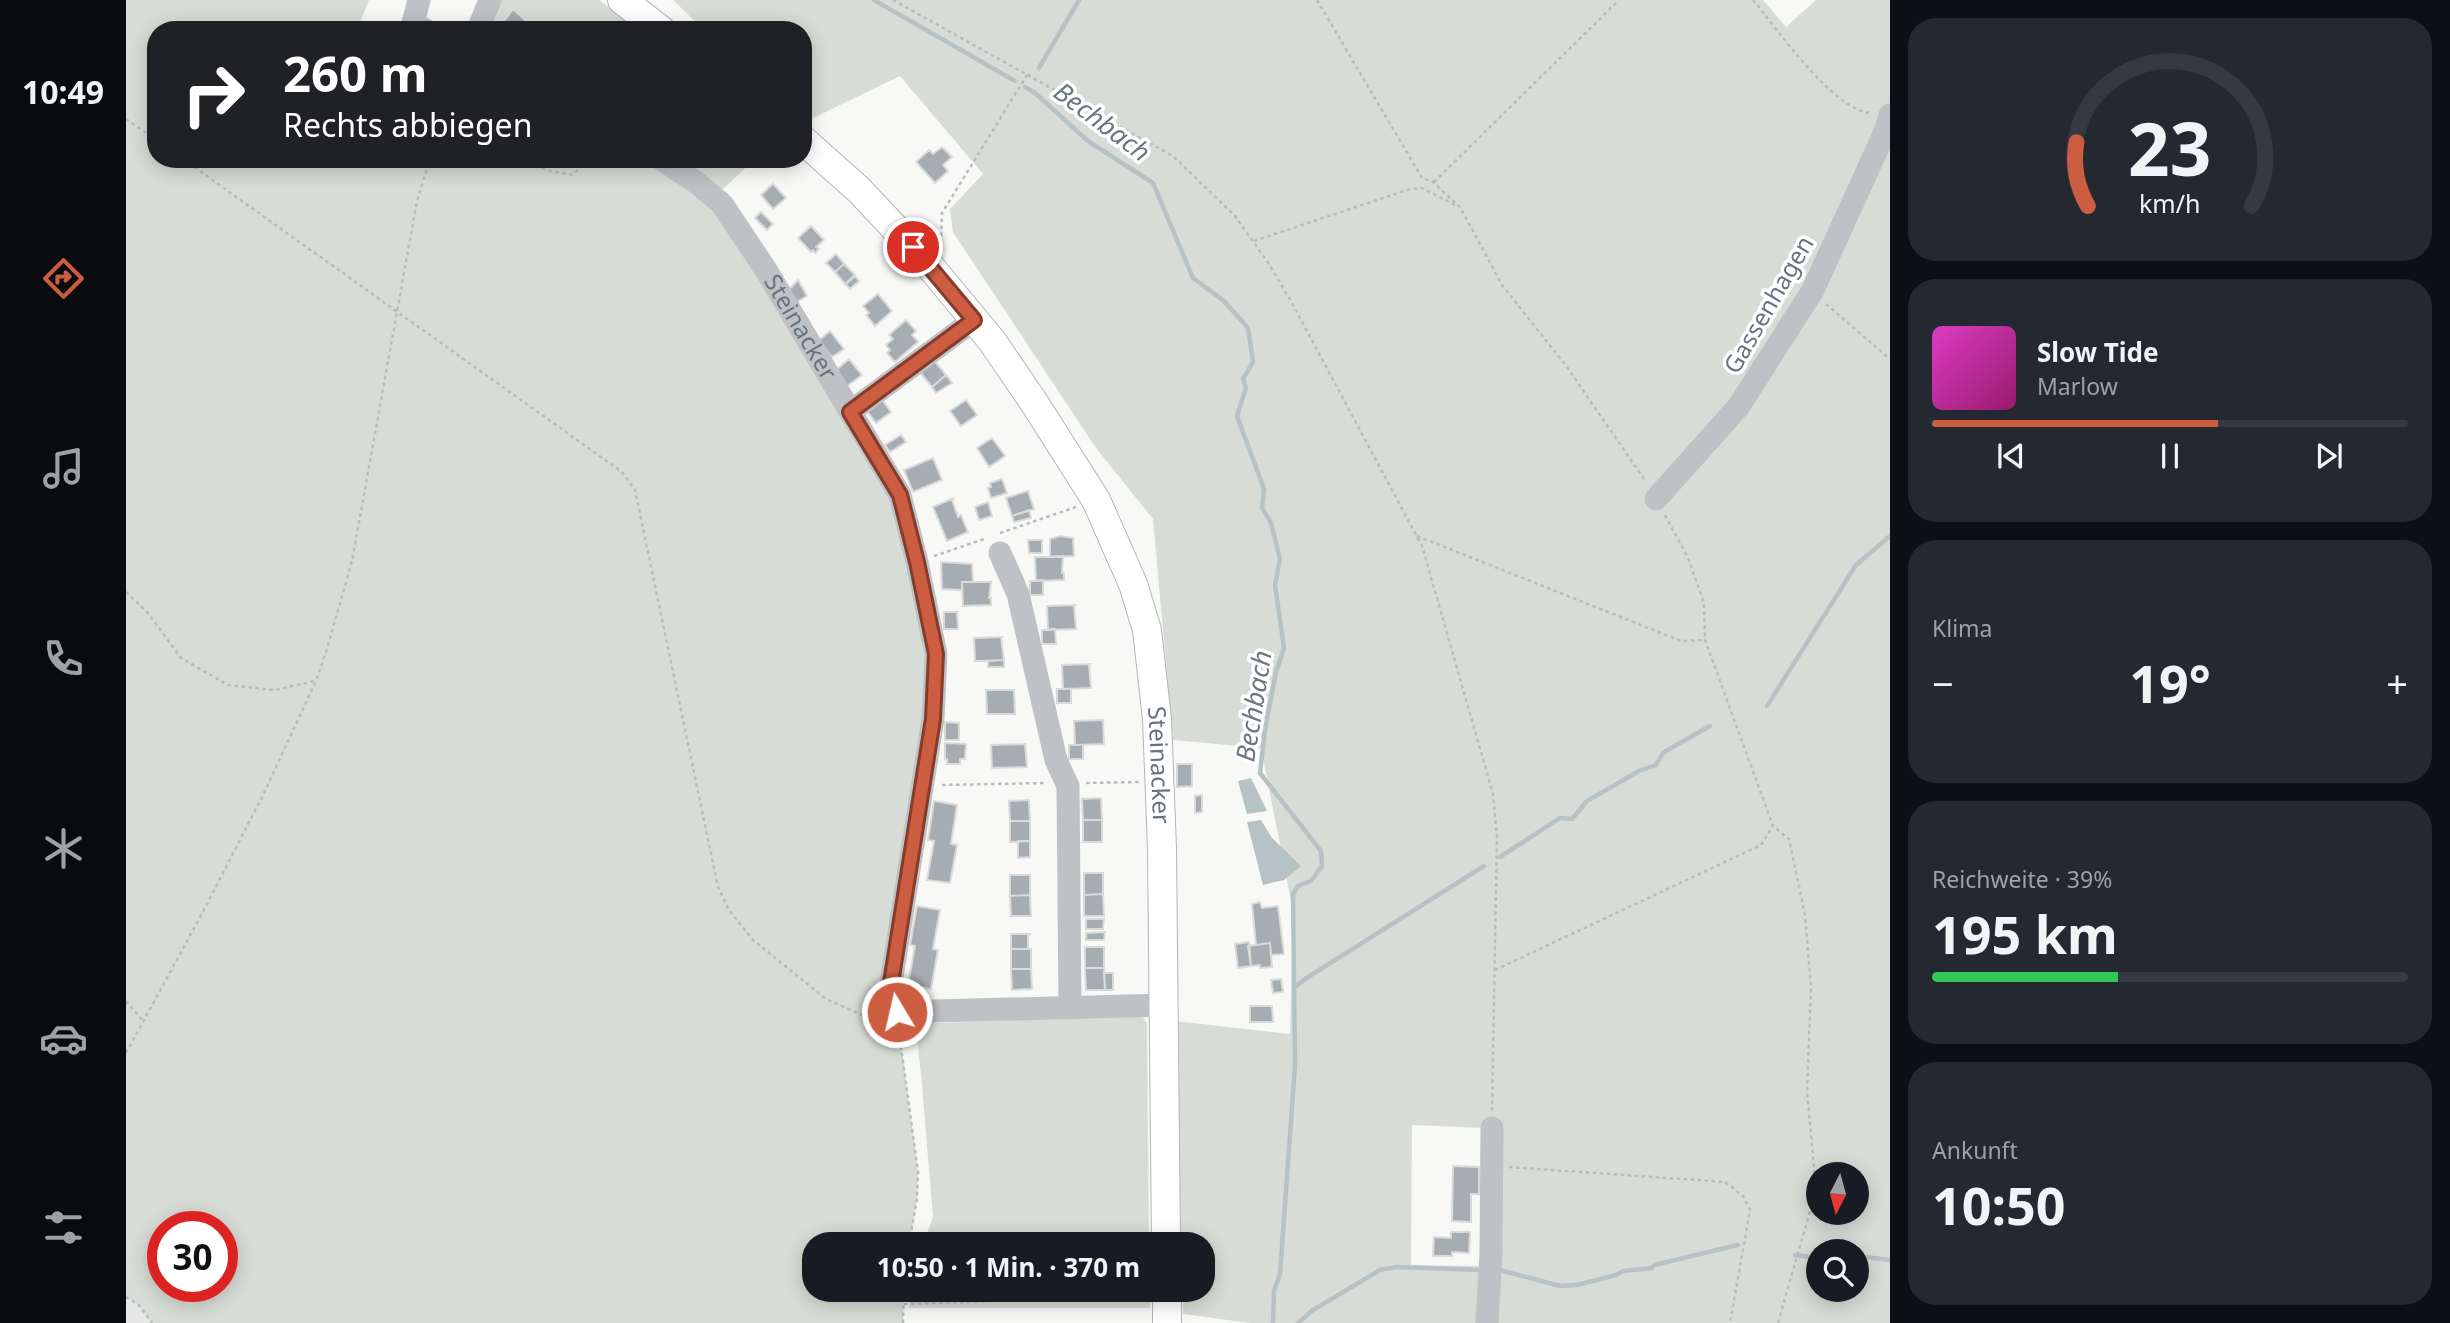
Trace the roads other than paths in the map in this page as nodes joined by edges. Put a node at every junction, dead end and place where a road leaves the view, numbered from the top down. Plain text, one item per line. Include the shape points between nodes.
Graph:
1 (419, 0) edge
2 (490, 0) edge
3 (622, 0) edge
4 (414, 21) edge
5 (482, 21) edge
6 (649, 21) edge
7 (1883, 115) edge
8 (812, 147) edge
9 (675, 168) edge
10 (974, 320) junction
11 (850, 412) junction
12 (1656, 499) road end
13 (1000, 553) dead end
14 (1164, 1005) junction
15 (1070, 1008) junction
16 (1492, 1128) road end
17 (1166, 1232) edge
18 (1487, 1323) edge

1 - 4 street
2 - 5 street
3 - 6 main road
7 - 12 street, Gassenhagen via 1885,132 1813,290 1740,405
8 - 10 main road, Steinacker via 924,259
9 - 11 street, Steinacker via 722,204
10 - 11 street
10 - 14 main road, Steinacker via 1096,500 1133,584 1147,630 1160,782
11 - 15 street, Steinacker via 900,495 936,654 924,785 891,983 897,1012
13 - 15 street via 1018,594 1056,760 1067,783
14 - 15 street
14 - 17 main road, Steinacker
16 - 18 street

